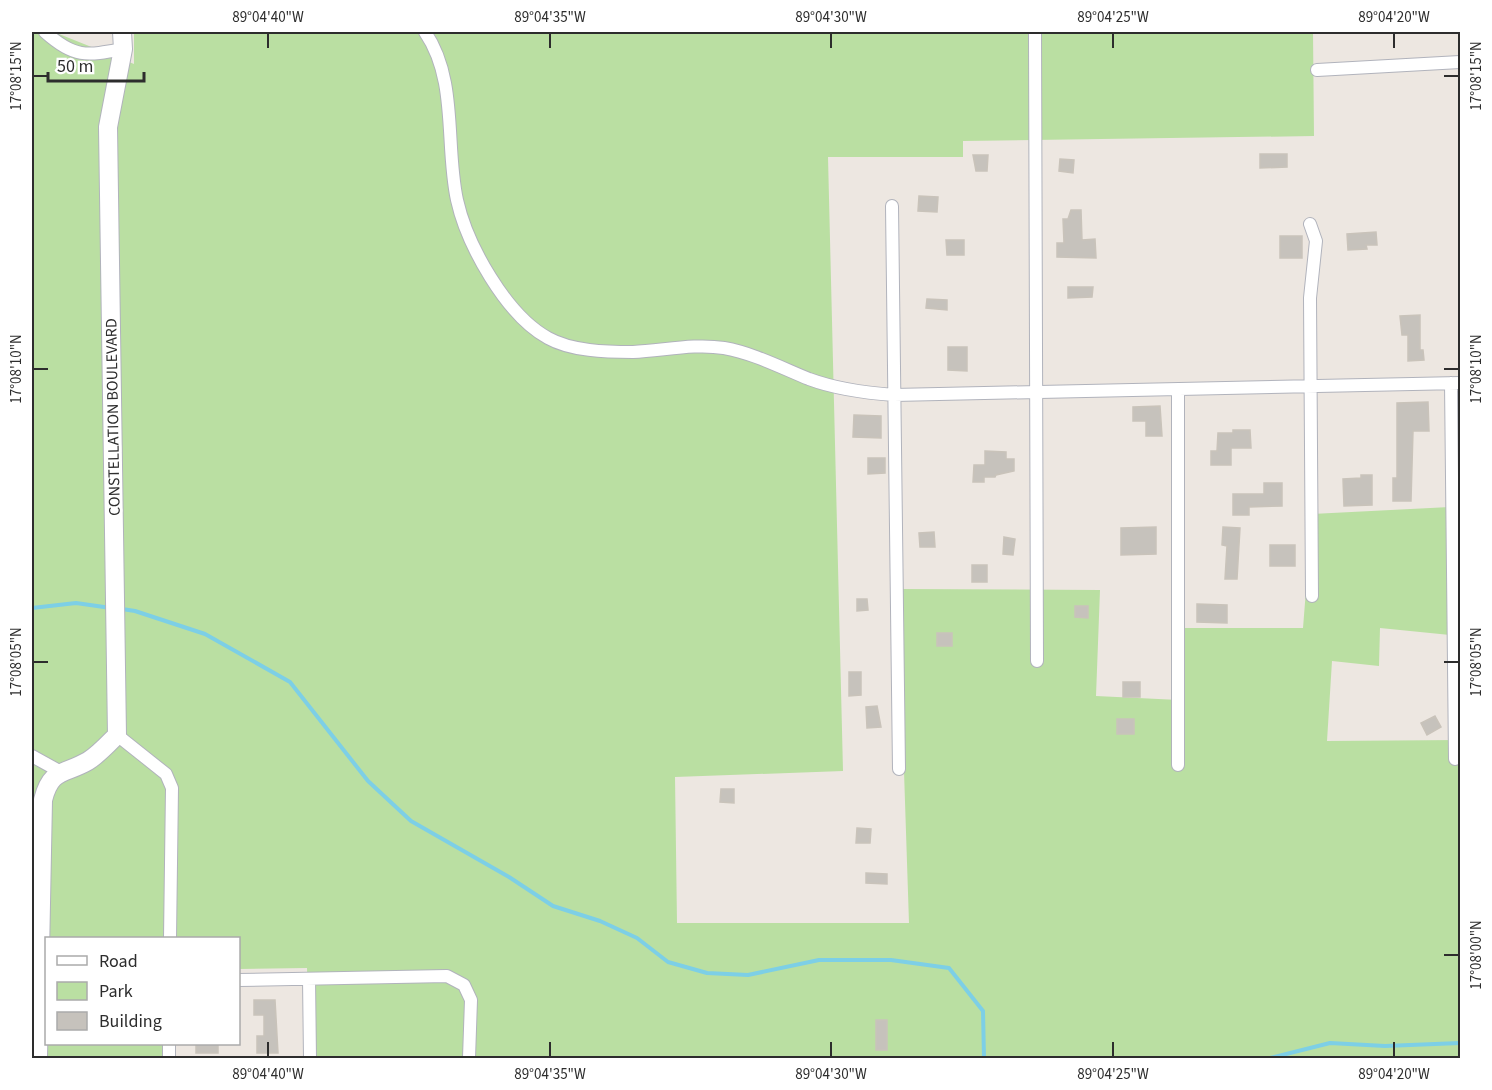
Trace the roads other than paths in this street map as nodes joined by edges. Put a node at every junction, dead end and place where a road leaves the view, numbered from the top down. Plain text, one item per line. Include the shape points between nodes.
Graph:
1 (45, 32) edge
2 (425, 32) edge
3 (1035, 32) edge
4 (122, 40) edge
5 (1461, 62) edge
6 (1317, 69) dead end
7 (892, 206) dead end
8 (1310, 224) dead end
9 (1456, 383) edge
10 (1311, 387) junction
11 (1178, 389) junction
12 (1036, 393) junction
13 (894, 395) junction
14 (1312, 596) dead end
15 (1037, 661) dead end
16 (117, 735) junction
17 (32, 756) edge
18 (1455, 759) dead end
19 (1178, 765) dead end
20 (899, 769) dead end
21 (61, 772) junction
22 (170, 937) edge
23 (309, 979) junction
24 (240, 980) edge
25 (38, 1059) edge
26 (310, 1059) edge
27 (469, 1059) edge

1 - 4 street via 67,51 88,56
2 - 13 street via 434,44 442,70 458,200 467,230 496,285 529,324 548,338 572,347 631,352 723,348 812,380
3 - 12 street
4 - 16 street, CONSTELLATION BOULEVARD via 108,128
5 - 6 street
7 - 13 street
8 - 10 street via 1316,241 1310,298
9 - 10 street
9 - 18 street
10 - 11 street
10 - 14 street
11 - 12 street
11 - 19 street
12 - 13 street
12 - 15 street
13 - 20 street
16 - 21 street via 88,761
16 - 22 street via 166,774 172,788
17 - 21 street
21 - 25 street via 48,782 43,800
23 - 24 street
23 - 26 street
23 - 27 street via 447,976 464,985 471,1000

